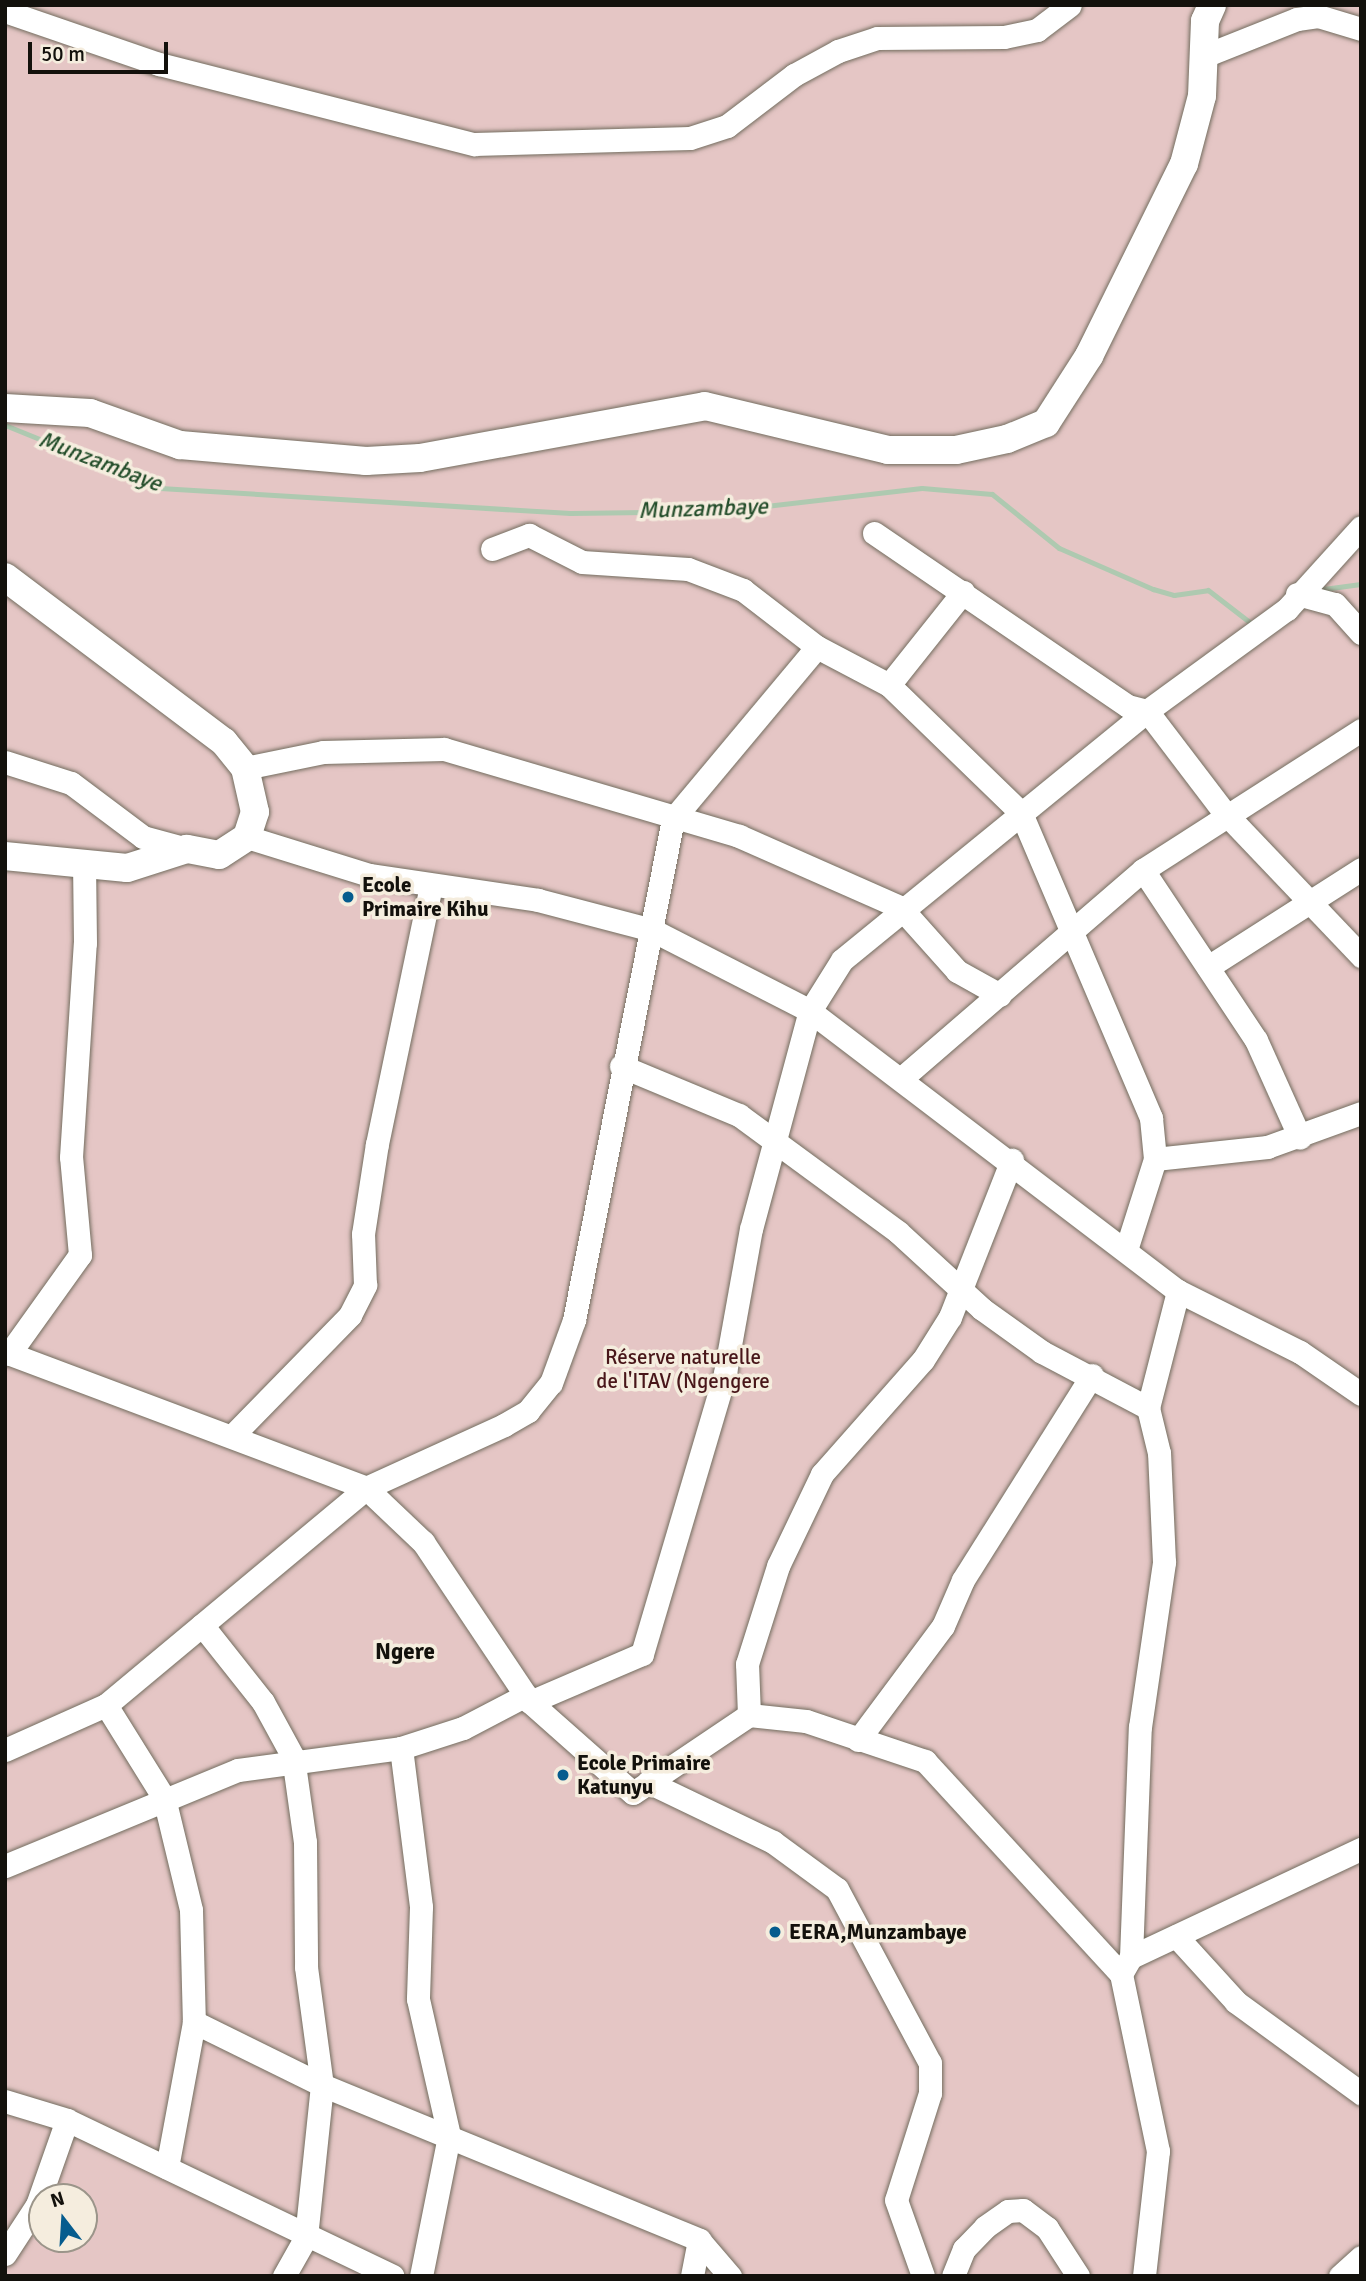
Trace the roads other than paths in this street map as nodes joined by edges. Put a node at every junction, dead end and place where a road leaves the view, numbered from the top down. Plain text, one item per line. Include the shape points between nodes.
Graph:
1 (1070, 5) edge
2 (5, 11) edge
3 (1203, 11) edge
4 (1361, 29) edge
5 (1204, 56) junction
6 (5, 408) edge
7 (1361, 527) edge
8 (874, 533) dead end
9 (492, 549) dead end
10 (5, 577) edge
11 (963, 592) junction
12 (1292, 602) junction
13 (1361, 633) edge
14 (817, 647) junction
15 (889, 685) junction
16 (1147, 711) junction
17 (1361, 730) edge
18 (5, 762) edge
19 (245, 768) junction
20 (1224, 812) junction
21 (1021, 813) junction
22 (673, 818) junction
23 (247, 837) junction
24 (187, 849) junction
25 (5, 856) edge
26 (84, 865) junction
27 (1361, 869) edge
28 (1143, 870) junction
29 (431, 886) junction
30 (1313, 904) junction
31 (900, 907) junction
32 (652, 930) junction
33 (1073, 936) junction
34 (1361, 956) edge
35 (1208, 967) junction
36 (1000, 995) junction
37 (810, 1011) junction
38 (621, 1066) junction
39 (903, 1077) junction
40 (1361, 1112) edge
41 (1300, 1138) junction
42 (774, 1139) junction
43 (1155, 1159) junction
44 (1012, 1160) junction
45 (1127, 1247) junction
46 (964, 1287) junction
47 (1178, 1291) junction
48 (7, 1353) edge
49 (1092, 1375) junction
50 (1361, 1394) edge
51 (1148, 1408) junction
52 (235, 1433) junction
53 (366, 1488) junction
54 (202, 1625) junction
55 (528, 1698) junction
56 (106, 1705) junction
57 (748, 1715) junction
58 (858, 1740) junction
59 (401, 1748) junction
60 (5, 1749) edge
61 (293, 1757) junction
62 (648, 1782) junction
63 (164, 1798) junction
64 (1361, 1850) edge
65 (5, 1866) edge
66 (1176, 1936) junction
67 (1126, 1966) junction
68 (194, 2022) junction
69 (322, 2085) junction
70 (1361, 2092) edge
71 (5, 2101) edge
72 (67, 2120) junction
73 (449, 2136) junction
74 (167, 2168) junction
75 (306, 2237) junction
76 (699, 2240) junction
77 (5, 2254) edge
78 (1361, 2257) edge
79 (284, 2276) edge
80 (393, 2276) edge
81 (421, 2276) edge
82 (692, 2276) edge
83 (730, 2276) edge
84 (923, 2276) edge
85 (953, 2276) edge
86 (1077, 2276) edge
87 (1144, 2276) edge
88 (1340, 2276) edge

1 - 2 street via 1037,30 1004,37 877,38 838,51 794,75 727,126 690,138 474,144 159,65 61,25
3 - 5 street
4 - 5 street via 1318,16 1297,19
5 - 6 street via 1202,96 1184,163 1089,356 1046,423 1007,439 956,450 888,450 705,406 420,458 354,461 180,445 90,413
7 - 12 street
8 - 11 street
9 - 14 street via 529,535 582,562 708,575 743,590
10 - 19 street via 224,742
11 - 15 street
11 - 16 street via 1128,706
12 - 13 street via 1335,604
12 - 16 street
14 - 15 street
14 - 22 street
15 - 21 street
16 - 20 street
16 - 21 street
17 - 20 street via 1327,756
18 - 24 street via 71,783 143,837
19 - 22 street via 323,752 444,749
19 - 23 street via 255,812
20 - 28 street
20 - 30 street
21 - 31 street
21 - 33 street
22 - 31 street via 739,836
22 - 32 street
23 - 24 street via 219,855
23 - 29 street via 369,875
24 - 26 street via 150,865
25 - 26 street
26 - 48 street via 85,943 71,1157 80,1255
27 - 30 street
28 - 33 street
28 - 35 street
29 - 32 street via 538,900
29 - 52 street via 377,1144 363,1234 365,1285 349,1315
30 - 34 street
30 - 35 street
31 - 36 street via 957,971
31 - 37 street via 842,960
32 - 37 street
32 - 38 street
33 - 36 street
33 - 43 street via 1129,1055 1151,1118
35 - 41 street via 1256,1040
36 - 39 street
37 - 39 street
37 - 42 street
38 - 42 street via 698,1094
38 - 53 street via 574,1320 551,1383 528,1411 504,1425
39 - 44 street
40 - 41 street
41 - 43 street via 1227,1155
42 - 46 street
42 - 55 street via 725,1373 642,1654
43 - 45 street
44 - 45 street
44 - 46 street
45 - 47 street
46 - 49 street via 982,1309 1042,1352
46 - 57 street via 923,1360 822,1475 778,1566 752,1647
47 - 50 street via 1300,1352
47 - 51 street
48 - 52 street
49 - 51 street
49 - 58 street via 963,1580 943,1626
51 - 67 street via 1159,1453 1164,1562 1140,1727
52 - 53 street
53 - 54 street
53 - 55 street via 423,1542
54 - 56 street
54 - 61 street via 262,1702
55 - 59 street via 463,1728
55 - 62 street via 633,1793
56 - 60 street
56 - 63 street
57 - 58 street via 806,1721
57 - 62 street
58 - 67 street via 901,1749 942,1776
59 - 61 street
59 - 73 street via 421,1907 418,1999
61 - 63 street via 238,1770
61 - 69 street via 305,1842 306,1967
62 - 84 street via 773,1842 837,1889 930,2063 930,2093 896,2200
63 - 65 street
63 - 68 street via 190,1898
64 - 66 street
66 - 67 street
66 - 70 street via 1236,2002
67 - 87 street via 1158,2151
68 - 69 street
68 - 74 street
69 - 73 street
69 - 75 street
71 - 72 street
72 - 74 street
72 - 77 street via 37,2205
73 - 76 street
73 - 81 street
74 - 75 street
75 - 79 street
75 - 80 street
76 - 82 street
76 - 83 street
78 - 88 street
85 - 86 street via 964,2249 985,2227 1008,2211 1023,2210 1047,2228

